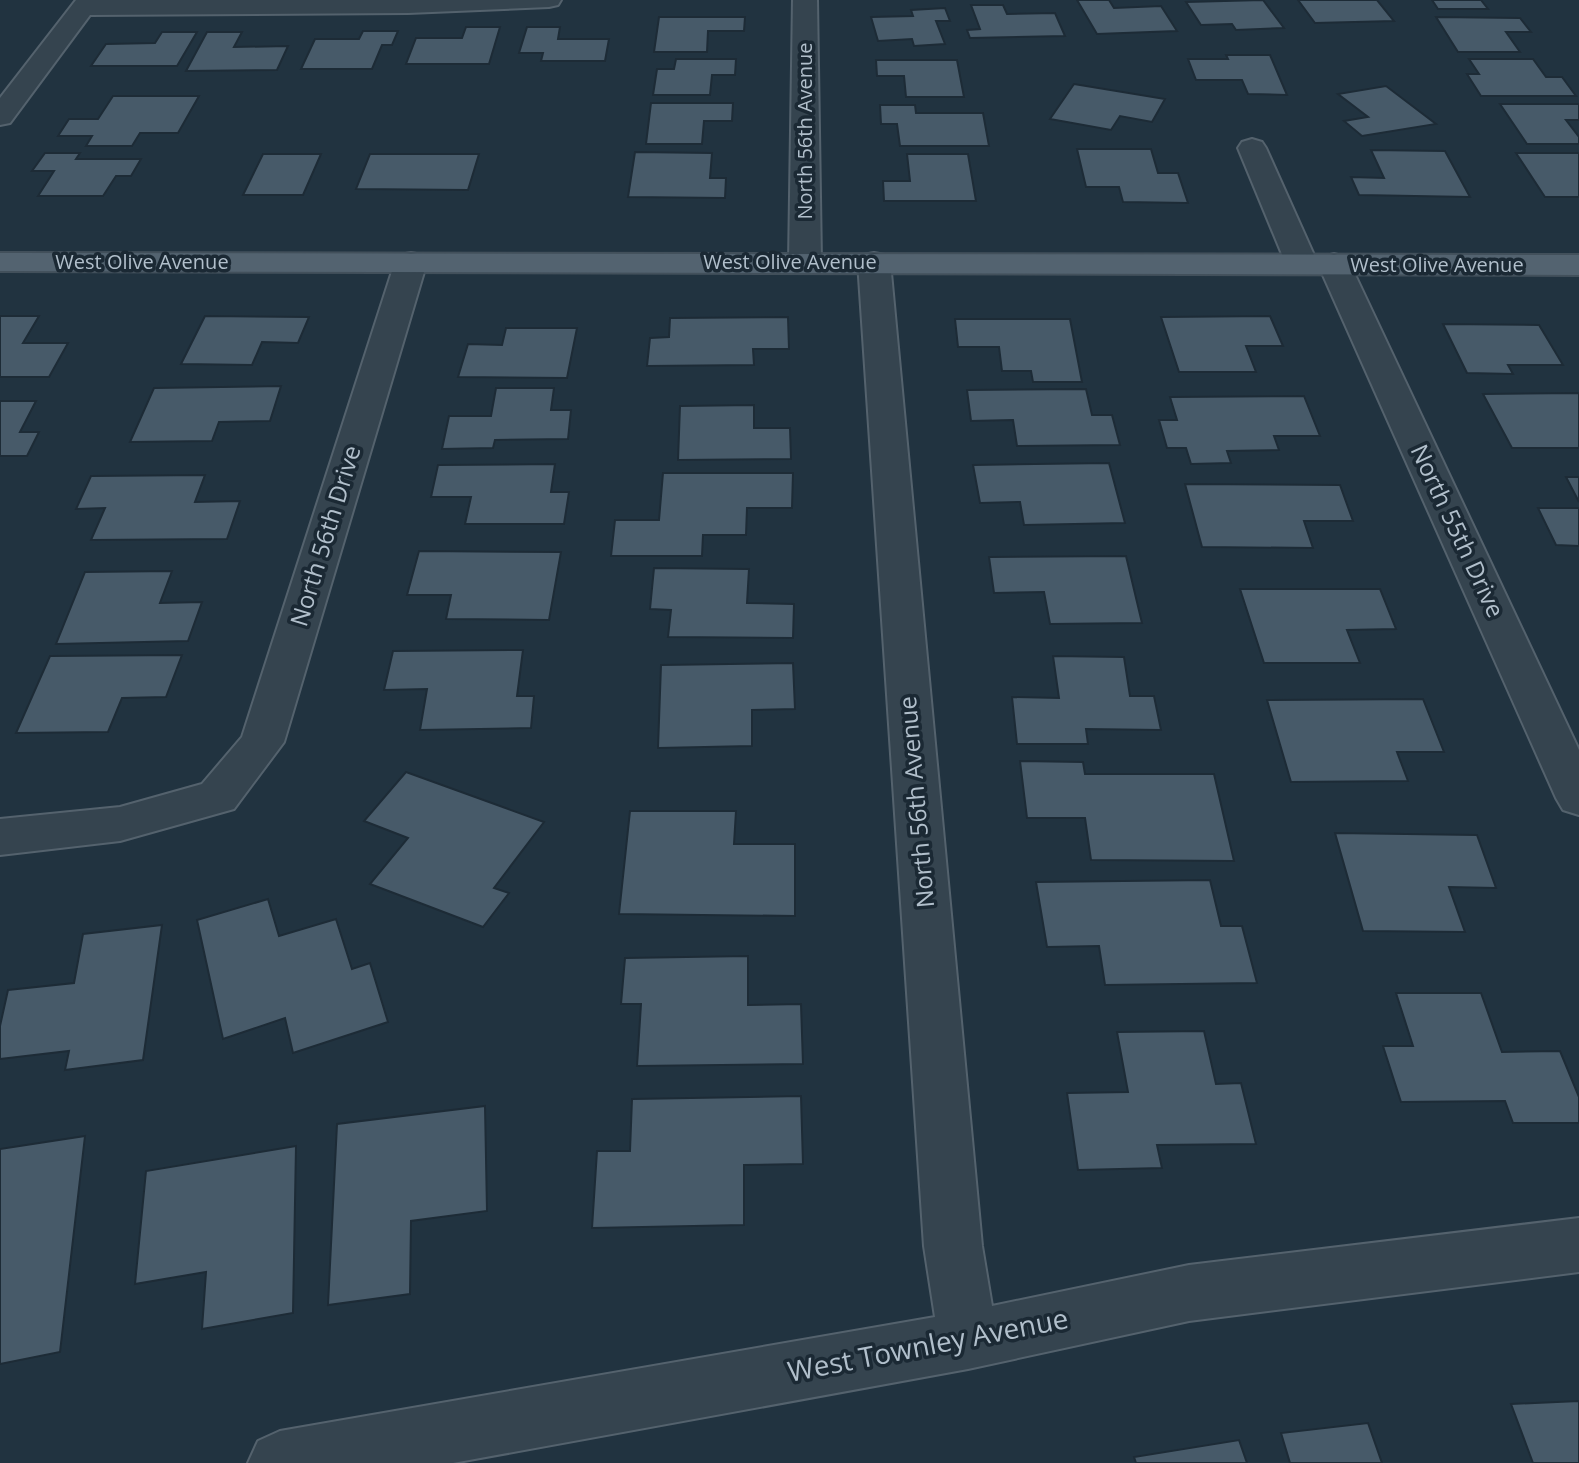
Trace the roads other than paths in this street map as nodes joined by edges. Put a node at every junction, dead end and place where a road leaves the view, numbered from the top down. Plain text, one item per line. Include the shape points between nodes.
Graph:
1 (549, 0) edge
2 (805, 0) edge
3 (86, 4) edge
4 (0, 117) edge
5 (1252, 148) dead end
6 (0, 262) edge
7 (411, 262) junction
8 (805, 262) junction
9 (874, 262) junction
10 (1318, 264) junction
11 (1579, 265) edge
12 (1579, 798) edge
13 (0, 837) edge
14 (1579, 1245) edge
15 (968, 1340) junction
16 (280, 1463) edge

1 - 3 street via 408,6
2 - 8 street, North 56th Avenue
3 - 4 street
5 - 10 street, North 55th Drive
6 - 7 main road, West Olive Avenue
7 - 8 main road, West Olive Avenue
7 - 13 street, North 56th Drive via 262,742 218,797 120,824
8 - 9 main road, West Olive Avenue
9 - 10 main road, West Olive Avenue
9 - 15 street, North 56th Avenue via 953,1246
10 - 11 main road, West Olive Avenue
10 - 12 street, North 55th Drive
14 - 15 street, West Townley Avenue via 1189,1293
15 - 16 street, West Townley Avenue

